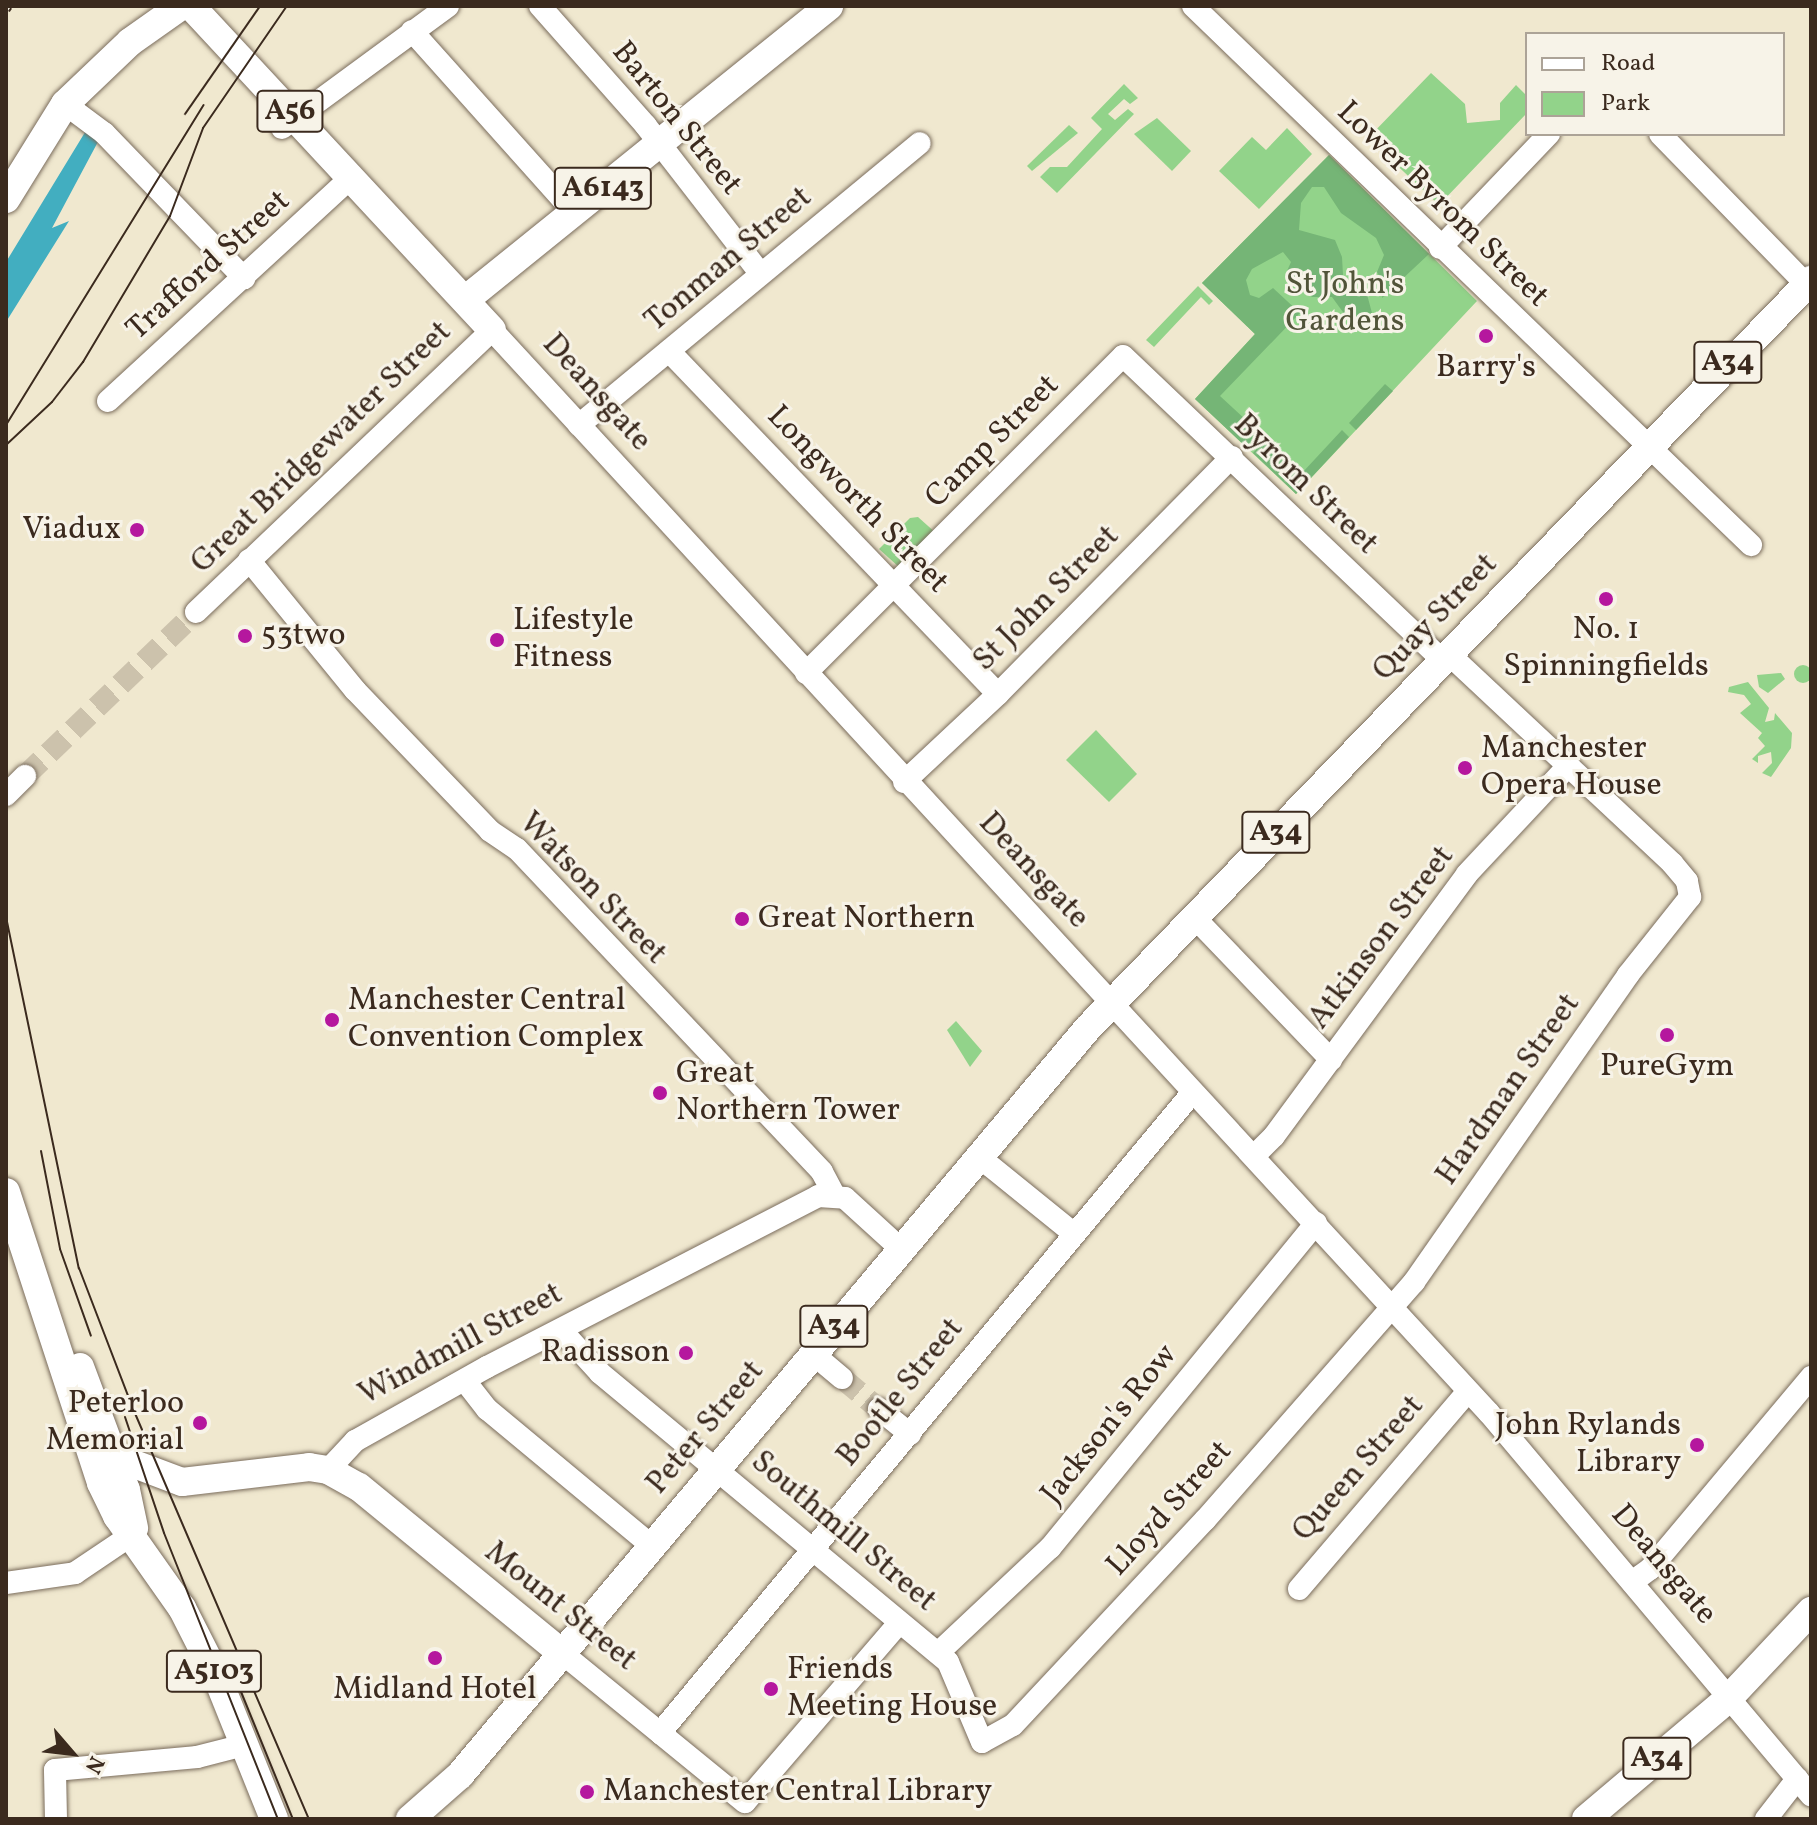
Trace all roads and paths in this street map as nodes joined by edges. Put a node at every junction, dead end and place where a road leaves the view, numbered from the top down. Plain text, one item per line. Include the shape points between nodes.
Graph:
1 (181, 6) edge
2 (191, 6) edge
3 (448, 6) edge
4 (540, 6) edge
5 (829, 6) edge
6 (1193, 6) edge
7 (412, 31) junction
8 (65, 104) junction
9 (289, 122) junction
10 (1547, 136) edge
11 (1662, 136) edge
12 (920, 143) dead end
13 (659, 144) junction
14 (352, 177) junction
15 (6, 199) edge
16 (574, 212) junction
17 (1440, 248) junction
18 (761, 274) junction
19 (244, 278) junction
20 (1808, 282) edge
21 (465, 300) junction
22 (492, 330) junction
23 (669, 351) junction
24 (1123, 356) joint
25 (108, 401) dead end
26 (579, 425) junction
27 (1648, 447) junction
28 (1232, 457) junction
29 (1751, 545) dead end
30 (249, 560) junction
31 (897, 587) junction
32 (196, 612) tunnel mouth
33 (1445, 657) junction
34 (806, 673) junction
35 (998, 694) junction
36 (1569, 765) junction
37 (25, 776) tunnel mouth
38 (904, 782) junction
39 (6, 795) edge
40 (1681, 912) joint
41 (1194, 917) junction
42 (1111, 1003) junction
43 (1331, 1060) junction
44 (1192, 1093) junction
45 (978, 1156) junction
46 (1254, 1156) junction
47 (6, 1192) edge
48 (833, 1193) junction
49 (1316, 1223) junction
50 (1073, 1233) junction
51 (900, 1248) junction
52 (1392, 1307) junction
53 (54, 1328) junction
54 (561, 1330) junction
55 (812, 1353) junction
56 (1811, 1377) edge
57 (842, 1378) tunnel mouth
58 (465, 1381) junction
59 (1468, 1391) junction
60 (879, 1409) tunnel mouth
61 (910, 1434) junction
62 (113, 1456) junction
63 (717, 1467) junction
64 (328, 1470) junction
65 (130, 1536) junction
66 (652, 1546) junction
67 (814, 1549) junction
68 (1632, 1582) junction
69 (6, 1583) edge
70 (1299, 1589) dead end
71 (1811, 1611) edge
72 (899, 1623) junction
73 (562, 1653) junction
74 (938, 1653) junction
75 (1729, 1698) junction
76 (660, 1733) junction
77 (982, 1742) joint
78 (244, 1745) junction
79 (1804, 1787) edge
80 (56, 1819) edge
81 (274, 1819) edge
82 (410, 1819) edge
83 (1586, 1819) edge
84 (1766, 1819) edge

1 - 8 main road via 130,42
2 - 9 main road, Deansgate / A56
3 - 7 street
4 - 13 street, Barton Street
5 - 13 main road, A6143
6 - 17 street, Lower Byrom Street
7 - 9 street
7 - 16 street
8 - 15 main road
8 - 19 street via 104,133
9 - 14 main road, Deansgate / A56
10 - 17 street
11 - 20 street
12 - 18 street, Tonman Street
13 - 16 main road, A6143
13 - 18 street, Barton Street
14 - 19 street, Trafford Street
14 - 21 main road, Deansgate / A56
16 - 21 main road, A6143
17 - 27 street, Lower Byrom Street
18 - 23 street, Tonman Street
19 - 25 street, Trafford Street
20 - 27 main road, Quay Street / A34
21 - 22 main road, Deansgate / A56
22 - 26 street, Deansgate / A56
22 - 30 street, Great Bridgewater Street
23 - 26 street, Tonman Street
23 - 31 street, Longworth Street
24 - 28 street, Byrom Street
24 - 31 street, Camp Street
26 - 34 street, Deansgate / A56
27 - 29 street, Lower Byrom Street
27 - 33 main road, Quay Street / A34
28 - 33 street, Byrom Street
28 - 35 street, St John Street
30 - 32 street, Great Bridgewater Street
30 - 48 street, Watson Street via 355,690 490,831 517,849 822,1172
31 - 34 street, Camp Street
31 - 35 street, Longworth Street
33 - 36 street, Byrom Street
33 - 41 main road, Quay Street / A34
34 - 38 street, Deansgate / A56
35 - 38 street, St John Street
36 - 40 street, Byrom Street via 1687,881 1690,897
36 - 43 street, Atkinson Street via 1467,874
37 - 39 street
38 - 42 street, Deansgate / A56
40 - 52 street, Hardman Street via 1628,975
41 - 42 main road, Quay Street / A34
41 - 43 street
42 - 44 street, Deansgate / A56
42 - 45 main road, Peter Street / A34
43 - 46 street, Atkinson Street
44 - 46 street, Deansgate / A56
44 - 50 street, Bootle Street
45 - 50 street
45 - 51 main road, Peter Street / A34
46 - 49 street, Deansgate / A56
47 - 53 main road, A5103
48 - 51 street, Watson Street
48 - 54 street, Windmill Street via 805,1202
49 - 52 street, Deansgate / A56
49 - 74 street, Jackson's Row via 1070,1525
50 - 61 street, Bootle Street
51 - 55 main road, Peter Street / A34
52 - 59 street, Deansgate / A56
52 - 77 street, Lloyd Street via 1205,1520 1013,1725
53 - 62 main road, A5103 via 70,1344
53 - 65 main road, A5103 via 56,1349 101,1483
54 - 58 street, Windmill Street
54 - 63 street, Southmill Street via 600,1373
55 - 57 street
55 - 63 main road, Peter Street / A34
56 - 68 street via 1650,1569
58 - 64 street, Windmill Street via 355,1441
58 - 66 street via 487,1409
59 - 68 street, Deansgate / A56
59 - 70 street, Queen Street
60 - 61 street
61 - 67 street, Bootle Street
62 - 64 main road via 125,1465 182,1482 309,1467
62 - 65 main road, A5103 via 133,1516
63 - 66 main road, Peter Street / A34
63 - 67 street, Southmill Street
64 - 73 main road, Mount Street via 359,1487
65 - 69 street via 75,1573
65 - 78 main road, A5103 via 182,1608
66 - 73 main road, Peter Street / A34
67 - 72 street, Southmill Street
67 - 76 street, Bootle Street
68 - 75 street, Deansgate / A56
71 - 75 main road, A34
72 - 74 street, Southmill Street
72 - 76 street, Mount Street via 745,1802
73 - 76 street, Mount Street
73 - 82 main road, Peter Street / A34 via 460,1775
74 - 77 street, Southmill Street via 955,1671
75 - 79 street, Deansgate / A56
75 - 83 main road, A34
78 - 80 street via 197,1757 55,1770
78 - 81 main road, A5103
79 - 84 street

